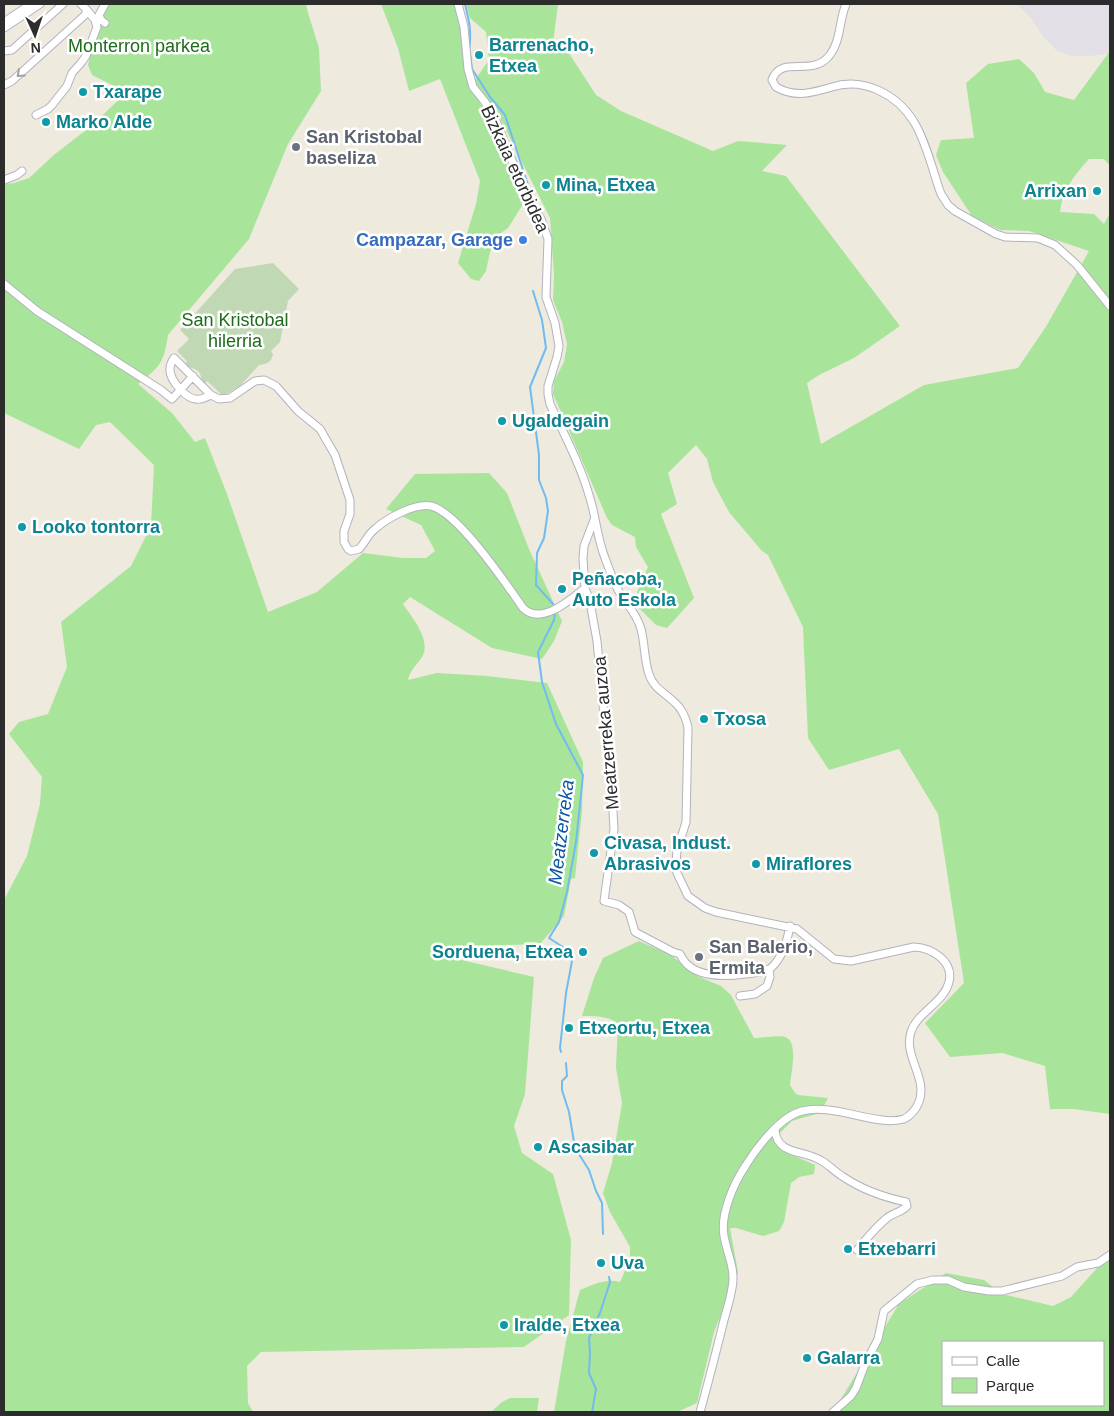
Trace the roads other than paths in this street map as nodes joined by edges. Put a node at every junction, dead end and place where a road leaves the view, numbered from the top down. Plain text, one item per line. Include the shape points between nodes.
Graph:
1 (31, 4) edge
2 (40, 4) edge
3 (63, 4) edge
4 (81, 4) edge
5 (105, 4) edge
6 (458, 4) edge
7 (846, 4) edge
8 (87, 10) junction
9 (4, 22) edge
10 (105, 24) dead end
11 (4, 28) edge
12 (4, 51) edge
13 (4, 85) edge
14 (36, 115) dead end
15 (22, 171) dead end
16 (4, 180) edge
17 (4, 284) edge
18 (1110, 306) edge
19 (192, 376) junction
20 (180, 390) junction
21 (211, 395) junction
22 (594, 520) junction
23 (585, 588) junction
24 (790, 926) junction
25 (769, 969) junction
26 (740, 996) dead end
27 (775, 1130) junction
28 (856, 1250) dead end
29 (1110, 1255) edge
30 (700, 1412) edge
31 (833, 1412) edge

1 - 9 street
2 - 11 street
3 - 12 street via 12,50
4 - 8 street
5 - 10 street via 99,14
6 - 22 street, Bizkaia etorbidea via 473,87 496,121 527,197 545,229 548,248 546,297 559,346 548,394 585,482
7 - 18 street via 836,44 829,57 809,67 778,69 772,80 776,87 795,95 840,85 863,84 892,99 915,122 948,205 1005,237 1038,238 1055,245 1077,265
8 -> 13 street via 86,15
8 - 14 street via 97,27 86,56 52,105
15 - 16 street
17 - 20 street via 37,311 172,399
19 - 20 street
19 - 20 street via 174,358 170,375
19 - 21 street
20 - 21 street via 199,400
21 - 23 street via 219,399 230,398 255,381 264,380 276,386 298,411 320,429 335,455 350,500 350,514 343,535 351,551 359,550 374,530 395,516 433,506 470,537 528,612 540,614 555,609
22 - 23 street, Meatzerreka auzoa via 583,551
22 - 24 street, Bizkaia etorbidea via 598,541 613,579 641,628 649,676 678,704 688,728 686,822 676,862 682,886 688,896 704,908
23 - 25 street, Meatzerreka auzoa via 596,629 614,812 604,901 629,912 635,932 680,954 683,962 691,968 715,976 760,973
24 - 25 street via 781,955
24 - 27 street, Bizkaia etorbidea via 829,956 842,961 922,948 939,955 947,964 950,976 945,992 911,1033 910,1046 921,1093 910,1115 895,1120 816,1109 801,1111
25 - 26 street via 768,986 755,994
27 - 28 street via 778,1141 786,1149 820,1160 872,1193 906,1202 905,1209 883,1222
27 - 30 street, Bizkaia etorbidea via 746,1166 728,1200 723,1233 732,1265 732,1288
29 - 31 street via 1098,1263 1077,1266 1062,1276 1002,1291 964,1287 948,1280 917,1284 884,1311 878,1338 856,1388

